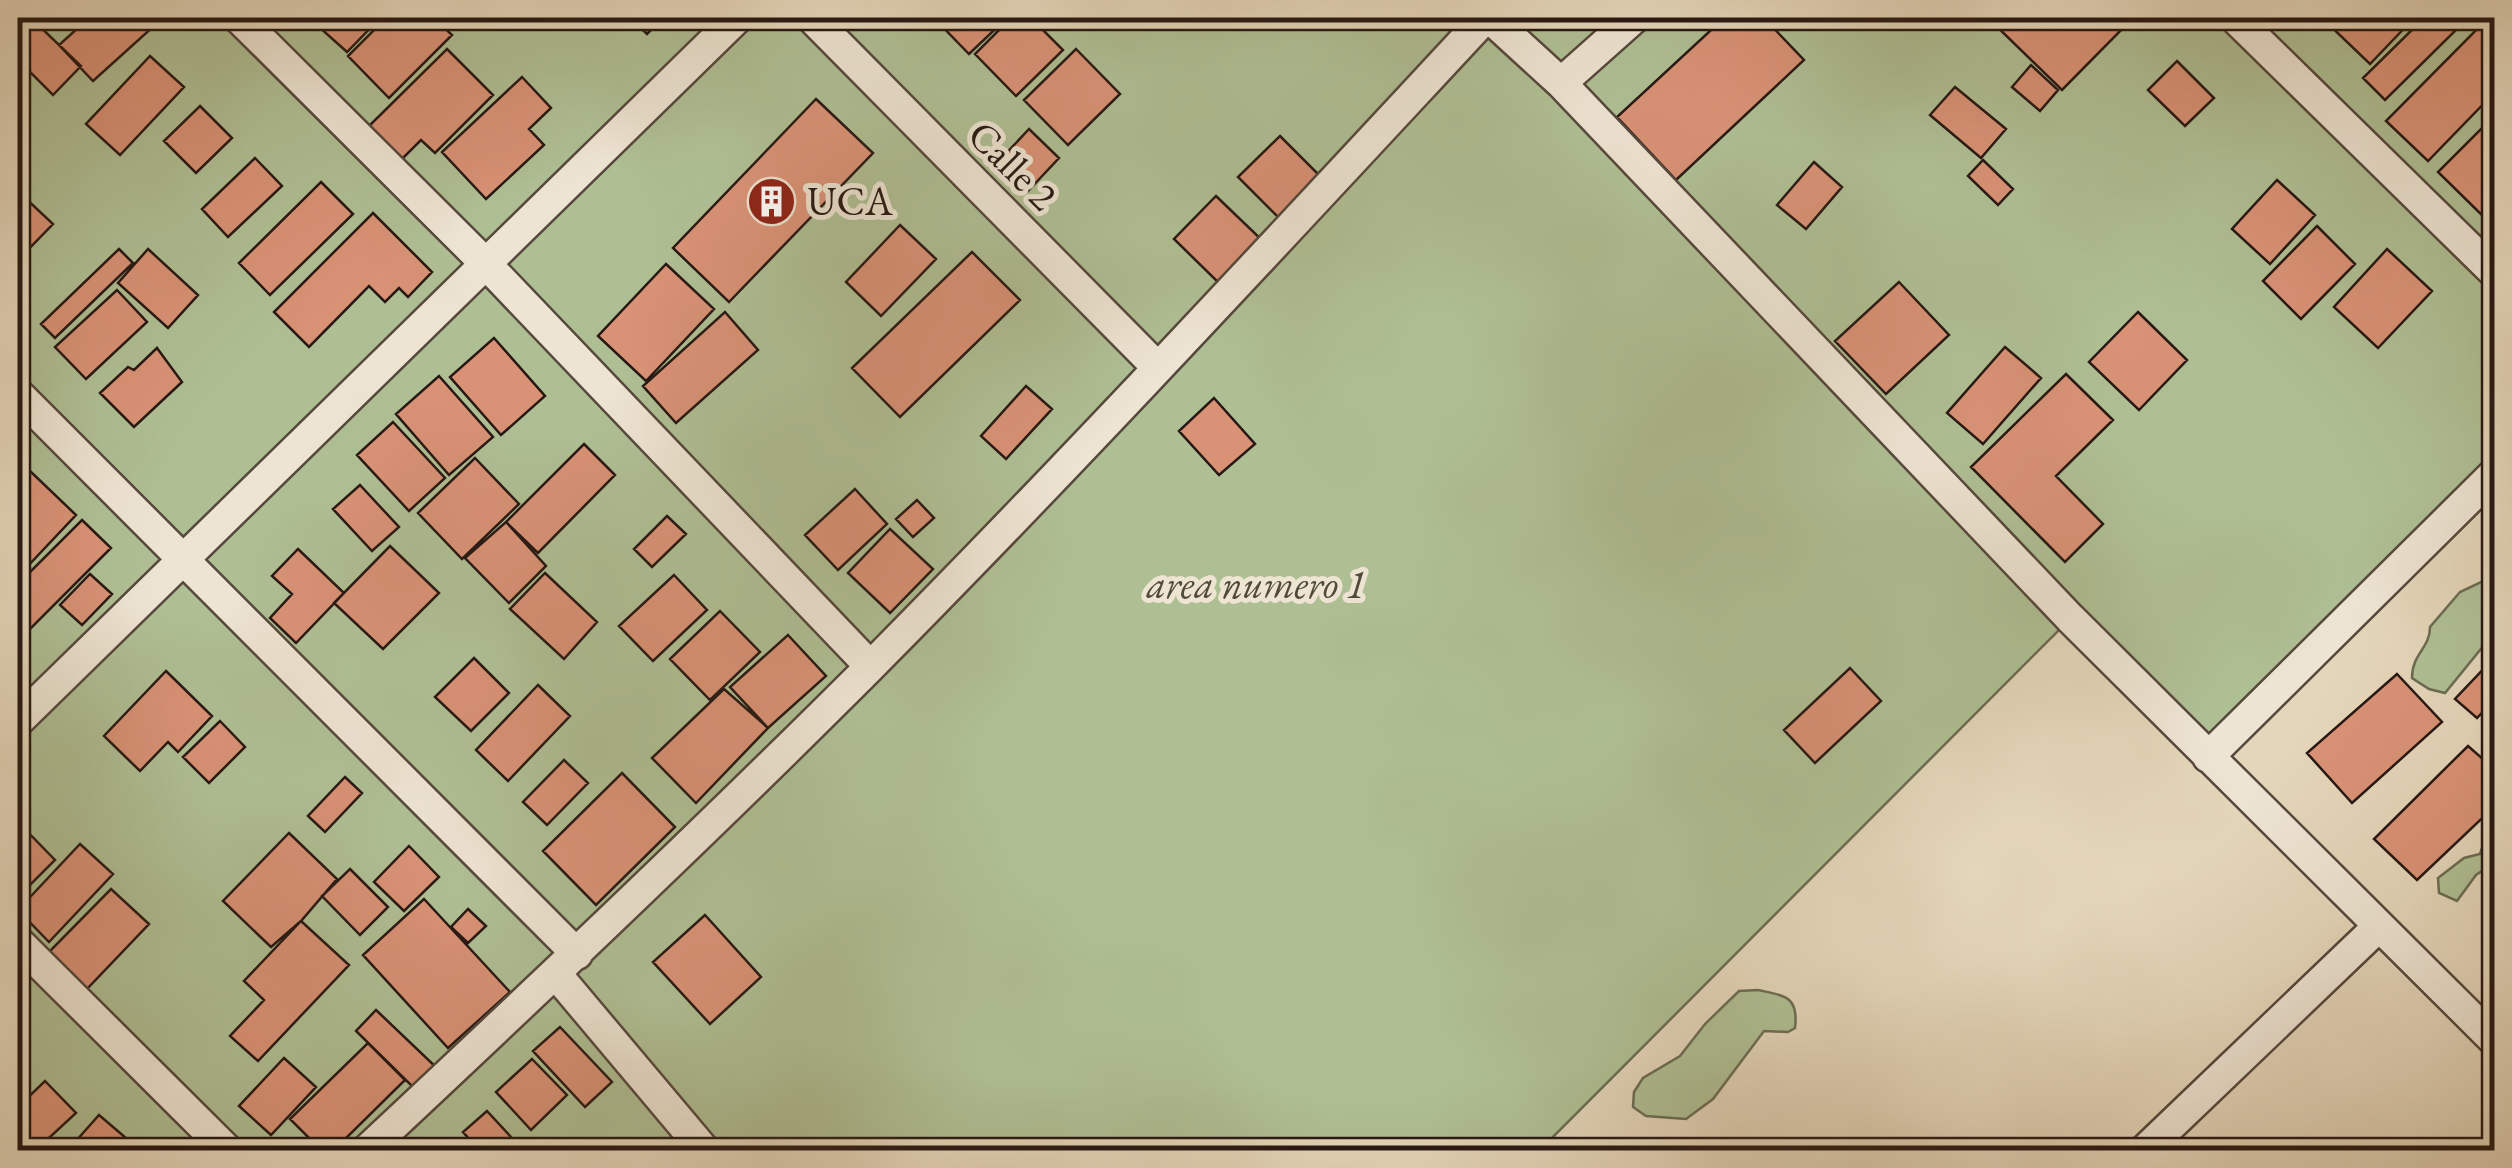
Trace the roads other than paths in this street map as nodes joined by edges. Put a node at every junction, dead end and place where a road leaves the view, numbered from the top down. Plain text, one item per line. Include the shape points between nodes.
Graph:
1 (239, 18) edge
2 (737, 18) edge
3 (812, 18) edge
4 (1488, 18) edge
5 (1634, 18) edge
6 (2235, 18) edge
7 (1561, 84) junction
8 (486, 264) junction
9 (2494, 272) edge
10 (1158, 368) junction
11 (18, 394) edge
12 (2494, 474) edge
13 (183, 559) junction
14 (870, 666) junction
15 (18, 721) edge
16 (2208, 757) junction
17 (2380, 926) junction
18 (18, 942) edge
19 (566, 964) junction
20 (2494, 1040) edge
21 (228, 1150) edge
22 (367, 1150) edge
23 (704, 1150) edge
24 (2146, 1150) edge

1 - 8 street
2 - 8 street
3 - 10 street, Calle 2
4 - 7 street
4 - 10 street
5 - 7 street
6 - 9 street
7 - 16 street
8 - 13 street
8 - 14 street
10 - 14 street
11 - 13 street
12 - 16 street
13 - 15 street
13 - 19 street
14 - 19 street
16 - 17 street
17 - 20 street
17 - 24 street
18 - 21 street
19 - 22 street
19 - 23 street

